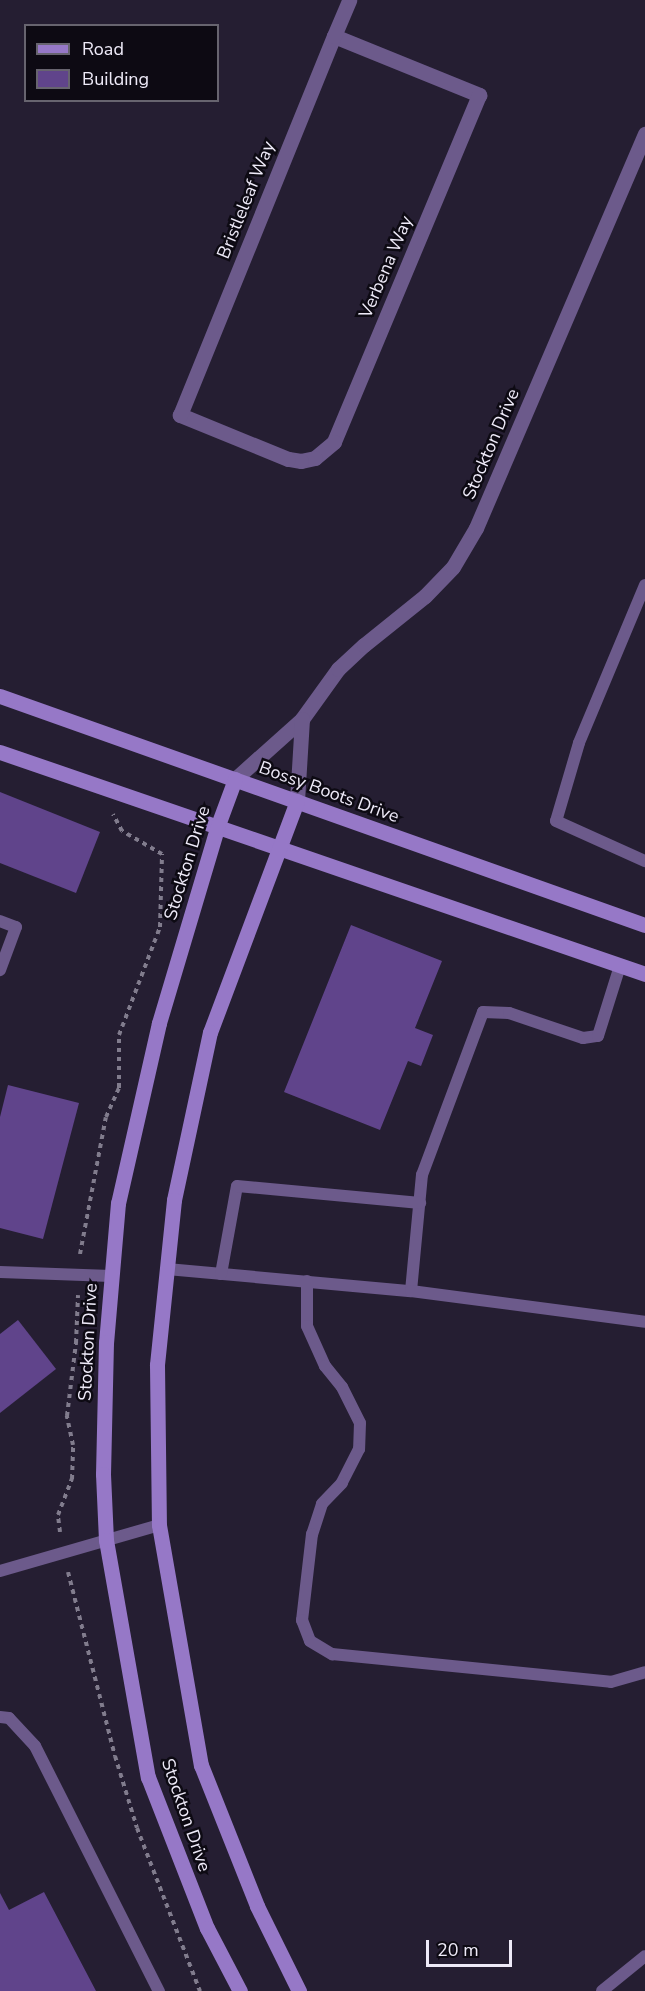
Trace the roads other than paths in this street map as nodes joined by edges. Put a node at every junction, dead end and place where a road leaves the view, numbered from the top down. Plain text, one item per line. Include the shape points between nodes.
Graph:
1 (349, 0) edge
2 (334, 36) junction
3 (645, 134) edge
4 (639, 163) edge
5 (180, 415) joint
6 (645, 585) edge
7 (0, 696) edge
8 (302, 719) junction
9 (0, 752) edge
10 (235, 779) junction
11 (297, 801) junction
12 (218, 825) junction
13 (280, 847) junction
14 (645, 861) edge
15 (0, 921) edge
16 (645, 925) edge
17 (620, 966) junction
18 (0, 970) edge
19 (645, 974) edge
20 (420, 1203) junction
21 (167, 1269) junction
22 (0, 1272) edge
23 (221, 1274) junction
24 (111, 1276) junction
25 (307, 1281) junction
26 (411, 1291) junction
27 (645, 1322) edge
28 (159, 1525) junction
29 (106, 1540) junction
30 (0, 1571) edge
31 (645, 1672) edge
32 (0, 1717) edge
33 (645, 1956) edge
34 (159, 1991) edge
35 (240, 1991) edge
36 (299, 1991) edge
37 (602, 1991) edge

1 - 2 street, Bristleleaf Way
2 - 5 street, Bristleleaf Way
2 - 5 street, Verbena Way via 479,95 334,442 326,451 308,460 288,459
3 - 4 street, Stockton Drive
4 - 8 street, Stockton Drive via 477,528 453,567 425,596 338,669
6 - 14 lane via 579,743 556,821
7 - 10 street, Bossy Boots Drive
8 - 10 street, Stockton Drive
8 - 11 street, Stockton Drive
9 - 12 street
10 - 11 street, Bossy Boots Drive
10 - 12 street, Stockton Drive
11 - 13 street, Stockton Drive
11 - 16 street, Bossy Boots Drive
12 - 13 street
12 - 24 street, Stockton Drive via 159,1023 117,1203
13 - 17 street
13 - 21 street, Stockton Drive via 210,1032 174,1200
15 - 18 lane via 16,927
17 - 19 street
17 - 20 lane via 598,1036 583,1038 509,1013 483,1012 423,1175
20 - 23 lane via 237,1186
20 - 26 lane
21 - 23 lane
21 - 28 street, Stockton Drive via 157,1365
22 - 24 lane
23 - 25 lane
24 - 29 street, Stockton Drive via 103,1474
25 - 26 lane
25 - 31 lane via 307,1326 325,1366 342,1387 360,1423 359,1449 342,1483 322,1504 312,1534 302,1620 310,1641 332,1654 611,1682
26 - 27 lane
28 - 29 lane
28 - 36 street, Stockton Drive via 201,1765 257,1906
29 - 30 lane
29 - 35 street, Stockton Drive via 148,1777 207,1928
32 - 34 lane via 9,1718 35,1746
33 - 37 lane

